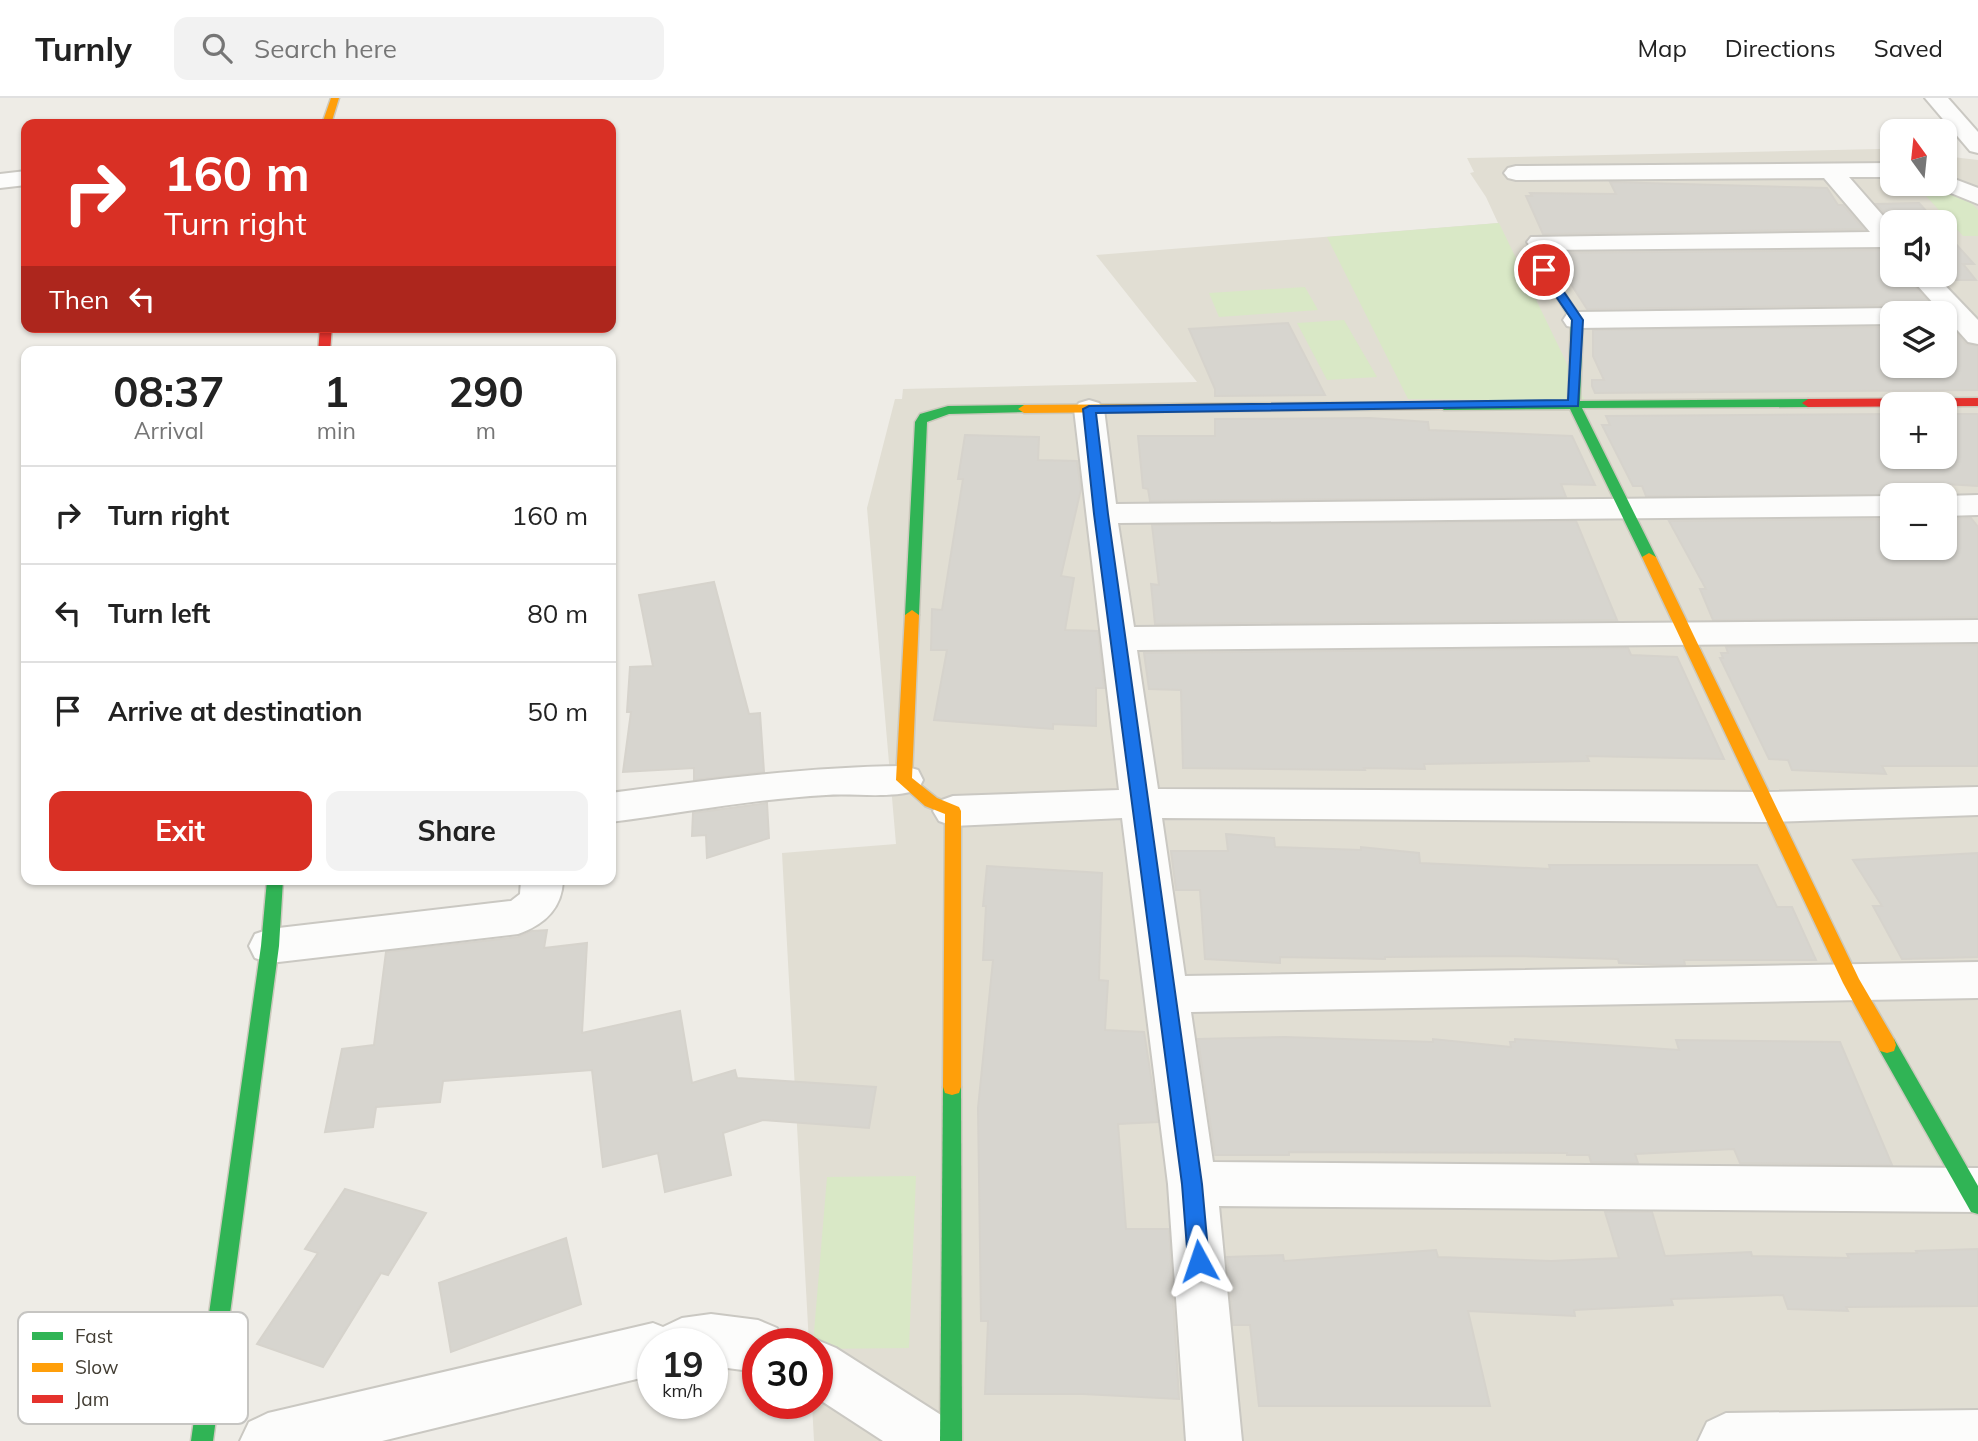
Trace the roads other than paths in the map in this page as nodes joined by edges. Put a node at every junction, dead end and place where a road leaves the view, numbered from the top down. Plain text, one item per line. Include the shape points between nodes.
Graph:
1 (335, 98) edge
2 (1936, 98) edge
3 (324, 119) edge
4 (1975, 143) edge
5 (1830, 170) junction
6 (1880, 170) edge
7 (1516, 173) dead end
8 (21, 179) edge
9 (0, 181) edge
10 (1957, 188) edge
11 (1978, 197) edge
12 (1880, 228) edge
13 (1880, 240) edge
14 (1540, 242) dead end
15 (1544, 270) dead end
16 (1880, 316) edge
17 (1577, 320) junction
18 (1957, 320) edge
19 (1978, 336) edge
20 (1978, 402) edge
21 (1574, 404) junction
22 (1089, 409) junction
23 (1978, 505) edge
24 (1880, 506) edge
25 (1957, 506) edge
26 (1624, 510) junction
27 (1101, 514) junction
28 (1978, 631) edge
29 (1687, 634) junction
30 (1118, 639) junction
31 (904, 780) junction
32 (1978, 801) edge
33 (1142, 803) junction
34 (616, 807) edge
35 (1767, 807) junction
36 (953, 811) junction
37 (275, 885) edge
38 (542, 885) edge
39 (270, 946) junction
40 (1978, 980) edge
41 (1852, 983) junction
42 (1167, 994) junction
43 (1192, 1184) junction
44 (1976, 1195) edge
45 (220, 1312) edge
46 (637, 1353) edge
47 (833, 1377) edge
48 (1978, 1438) edge
49 (268, 1441) edge
50 (933, 1441) edge
51 (951, 1441) edge
52 (1214, 1441) edge
53 (1726, 1441) edge

1 - 3 street
2 - 4 street
5 - 6 street
5 - 7 street
5 - 12 street
8 - 9 street
10 - 11 street
13 - 14 street
15 - 17 street
16 - 17 street
17 - 21 street
18 - 19 street
20 - 21 street
21 - 22 street
21 - 26 street
22 - 27 street
22 - 31 street via 948,410 930,413 921,422
23 - 25 street
24 - 26 street
26 - 27 street
26 - 29 street
27 - 30 street
28 - 29 street
29 - 30 street
29 - 35 street
30 - 33 street
31 - 34 street via 813,782
31 - 36 street via 931,803
32 - 35 street
33 - 35 street
33 - 36 street
33 - 42 street
35 - 41 street
36 - 51 street
37 - 39 street
38 - 39 street via 533,910 518,918
39 - 45 street
40 - 41 street
41 - 42 street
41 - 44 street
42 - 43 street
43 - 44 street
43 - 52 street
46 - 49 street
47 - 50 street
48 - 53 street

